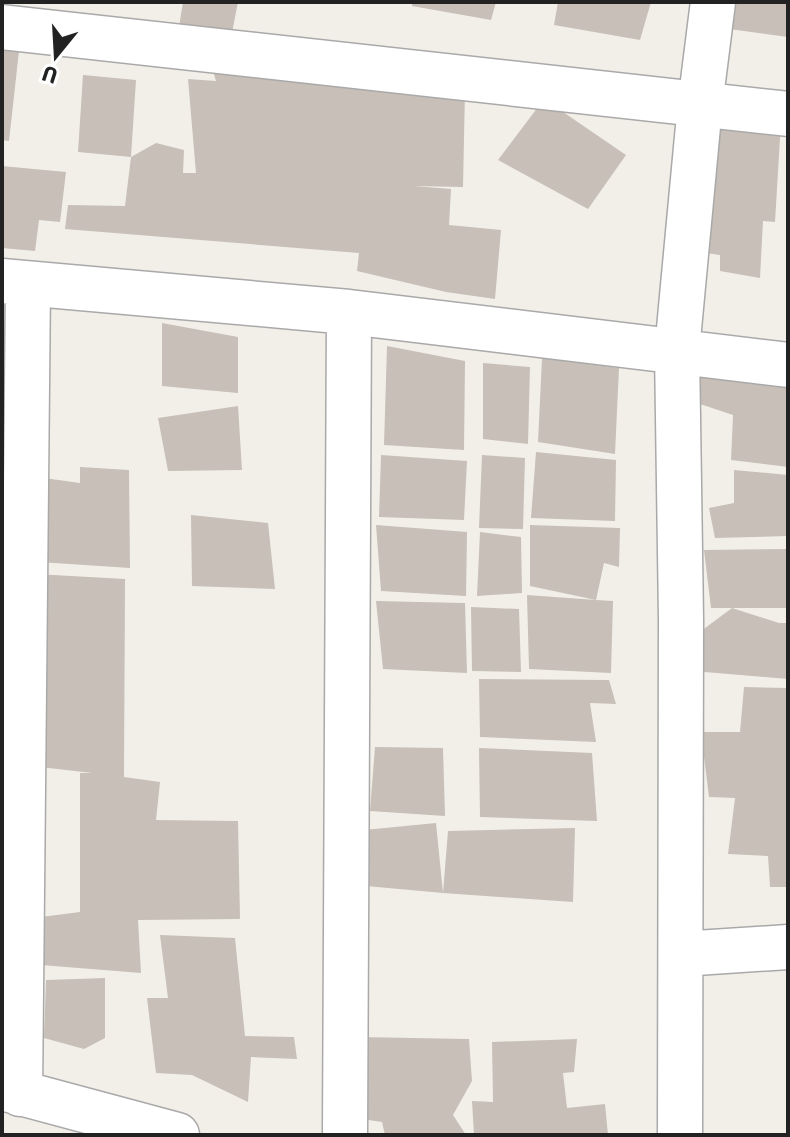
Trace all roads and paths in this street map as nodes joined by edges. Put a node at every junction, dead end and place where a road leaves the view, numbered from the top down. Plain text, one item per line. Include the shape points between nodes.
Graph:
1 (713, 2) edge
2 (2, 27) edge
3 (700, 105) junction
4 (788, 114) edge
5 (15, 282) edge
6 (349, 312) junction
7 (677, 350) junction
8 (788, 365) edge
9 (788, 947) edge
10 (681, 954) junction
11 (11, 1091) edge
12 (177, 1135) edge
13 (345, 1135) edge
14 (680, 1135) edge

1 - 3 street
2 - 3 street
3 - 4 street
3 - 7 street
5 - 6 street
5 - 11 street
6 - 7 street
6 - 13 street
7 - 8 street
7 - 10 street
9 - 10 street
10 - 14 street
11 - 12 street

